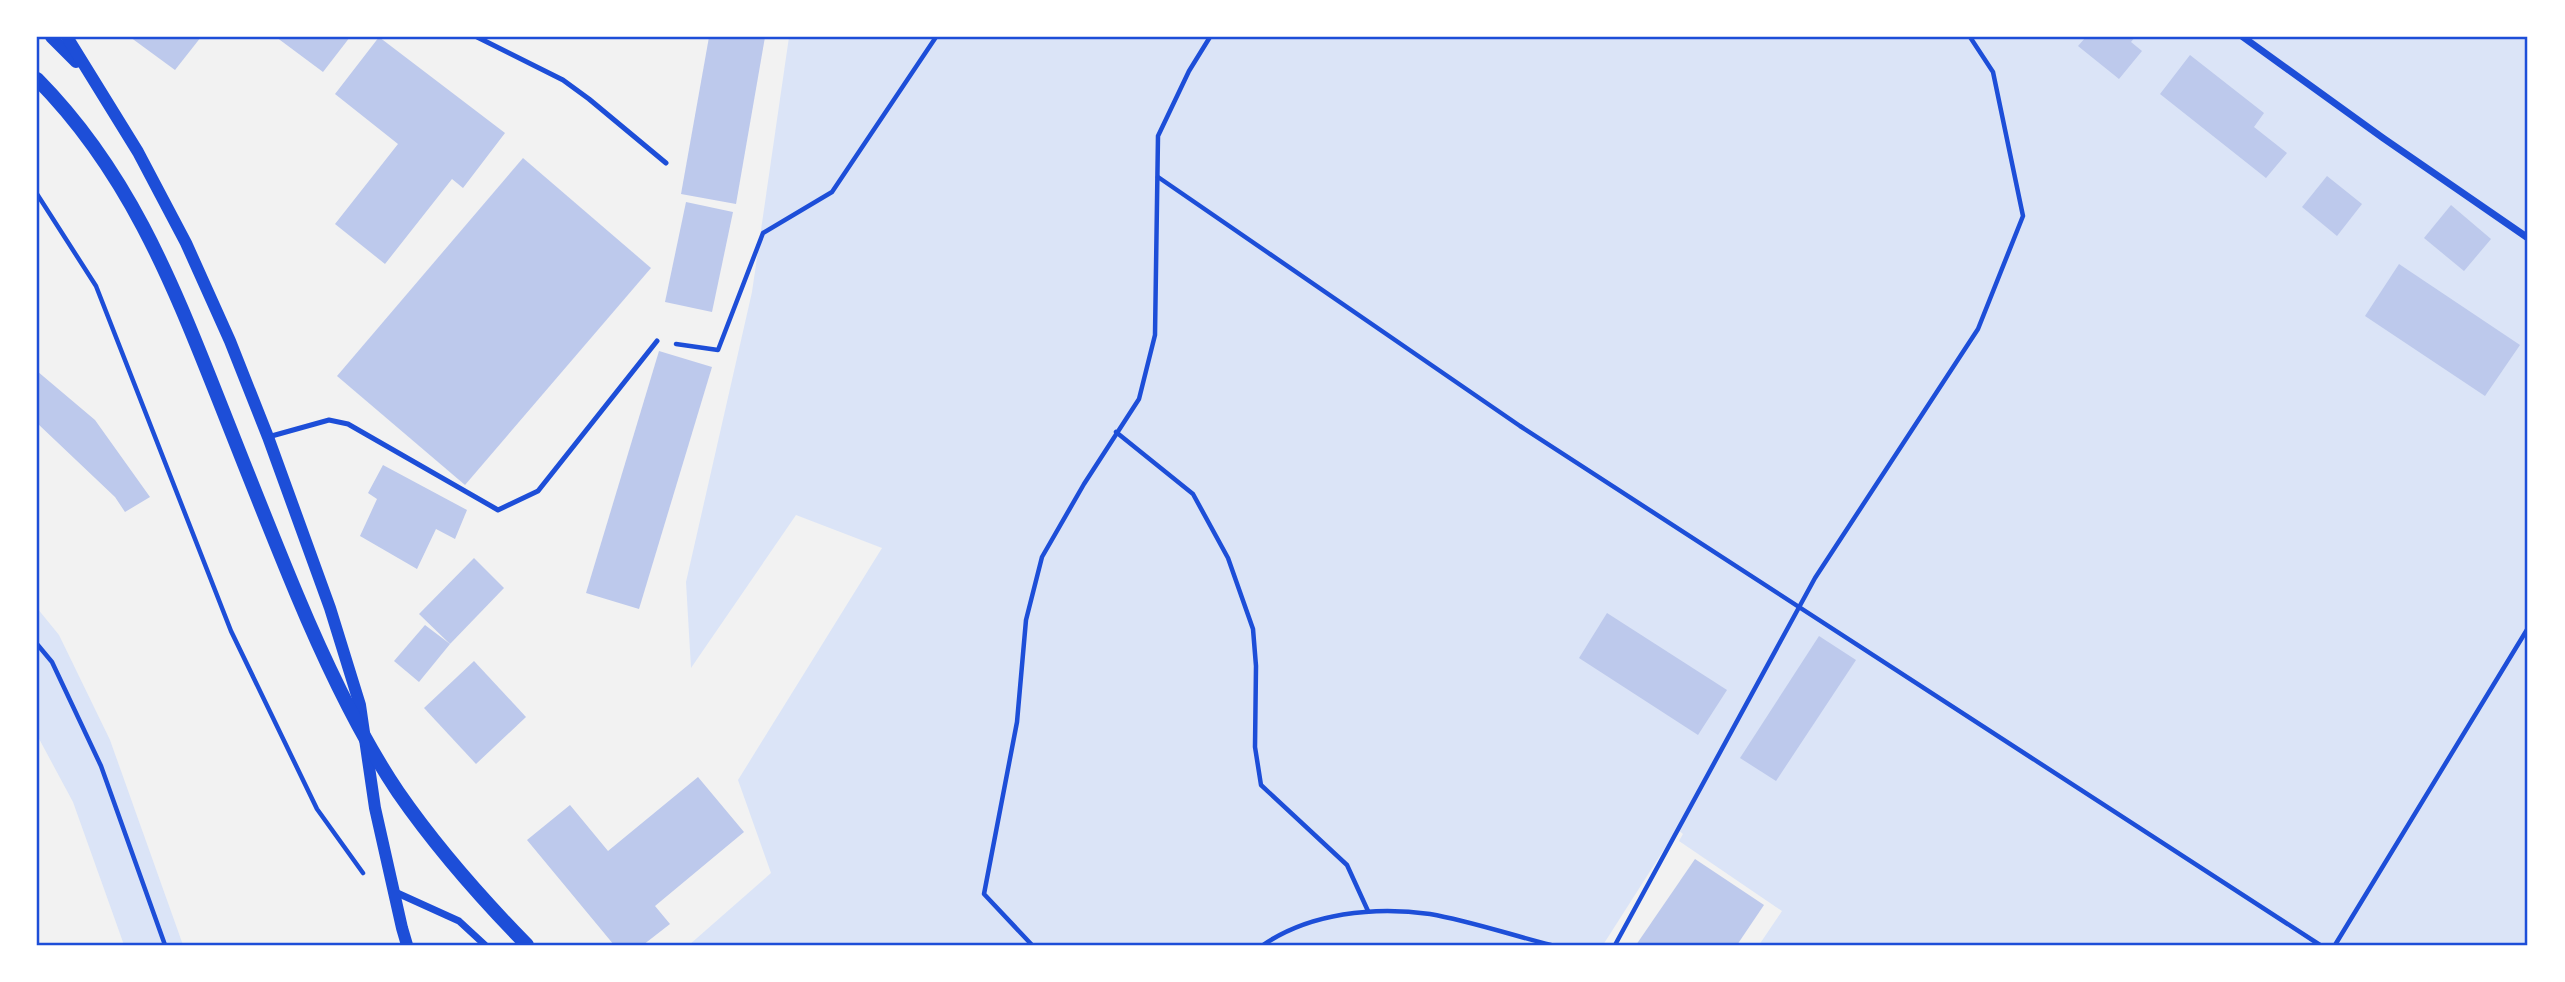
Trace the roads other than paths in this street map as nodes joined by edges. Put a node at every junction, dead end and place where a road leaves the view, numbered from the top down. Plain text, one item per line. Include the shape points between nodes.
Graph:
1 (51, 37) edge
2 (67, 37) edge
3 (477, 37) edge
4 (2243, 37) edge
5 (37, 79) edge
6 (96, 82) junction
7 (666, 163) dead end
8 (2528, 238) edge
9 (657, 341) road end
10 (268, 437) junction
11 (395, 892) junction
12 (407, 945) edge
13 (485, 945) edge
14 (527, 945) edge

1 - 6 street
2 - 6 street
3 - 7 lane via 564,80
4 - 8 street
5 - 14 main road via 103,159 153,241 298,597 364,735 419,822
6 - 10 street via 186,243
9 - 10 lane via 538,491 498,510 348,424 329,420
10 - 11 street via 360,705 375,808
11 - 12 street
11 - 13 street via 459,921

